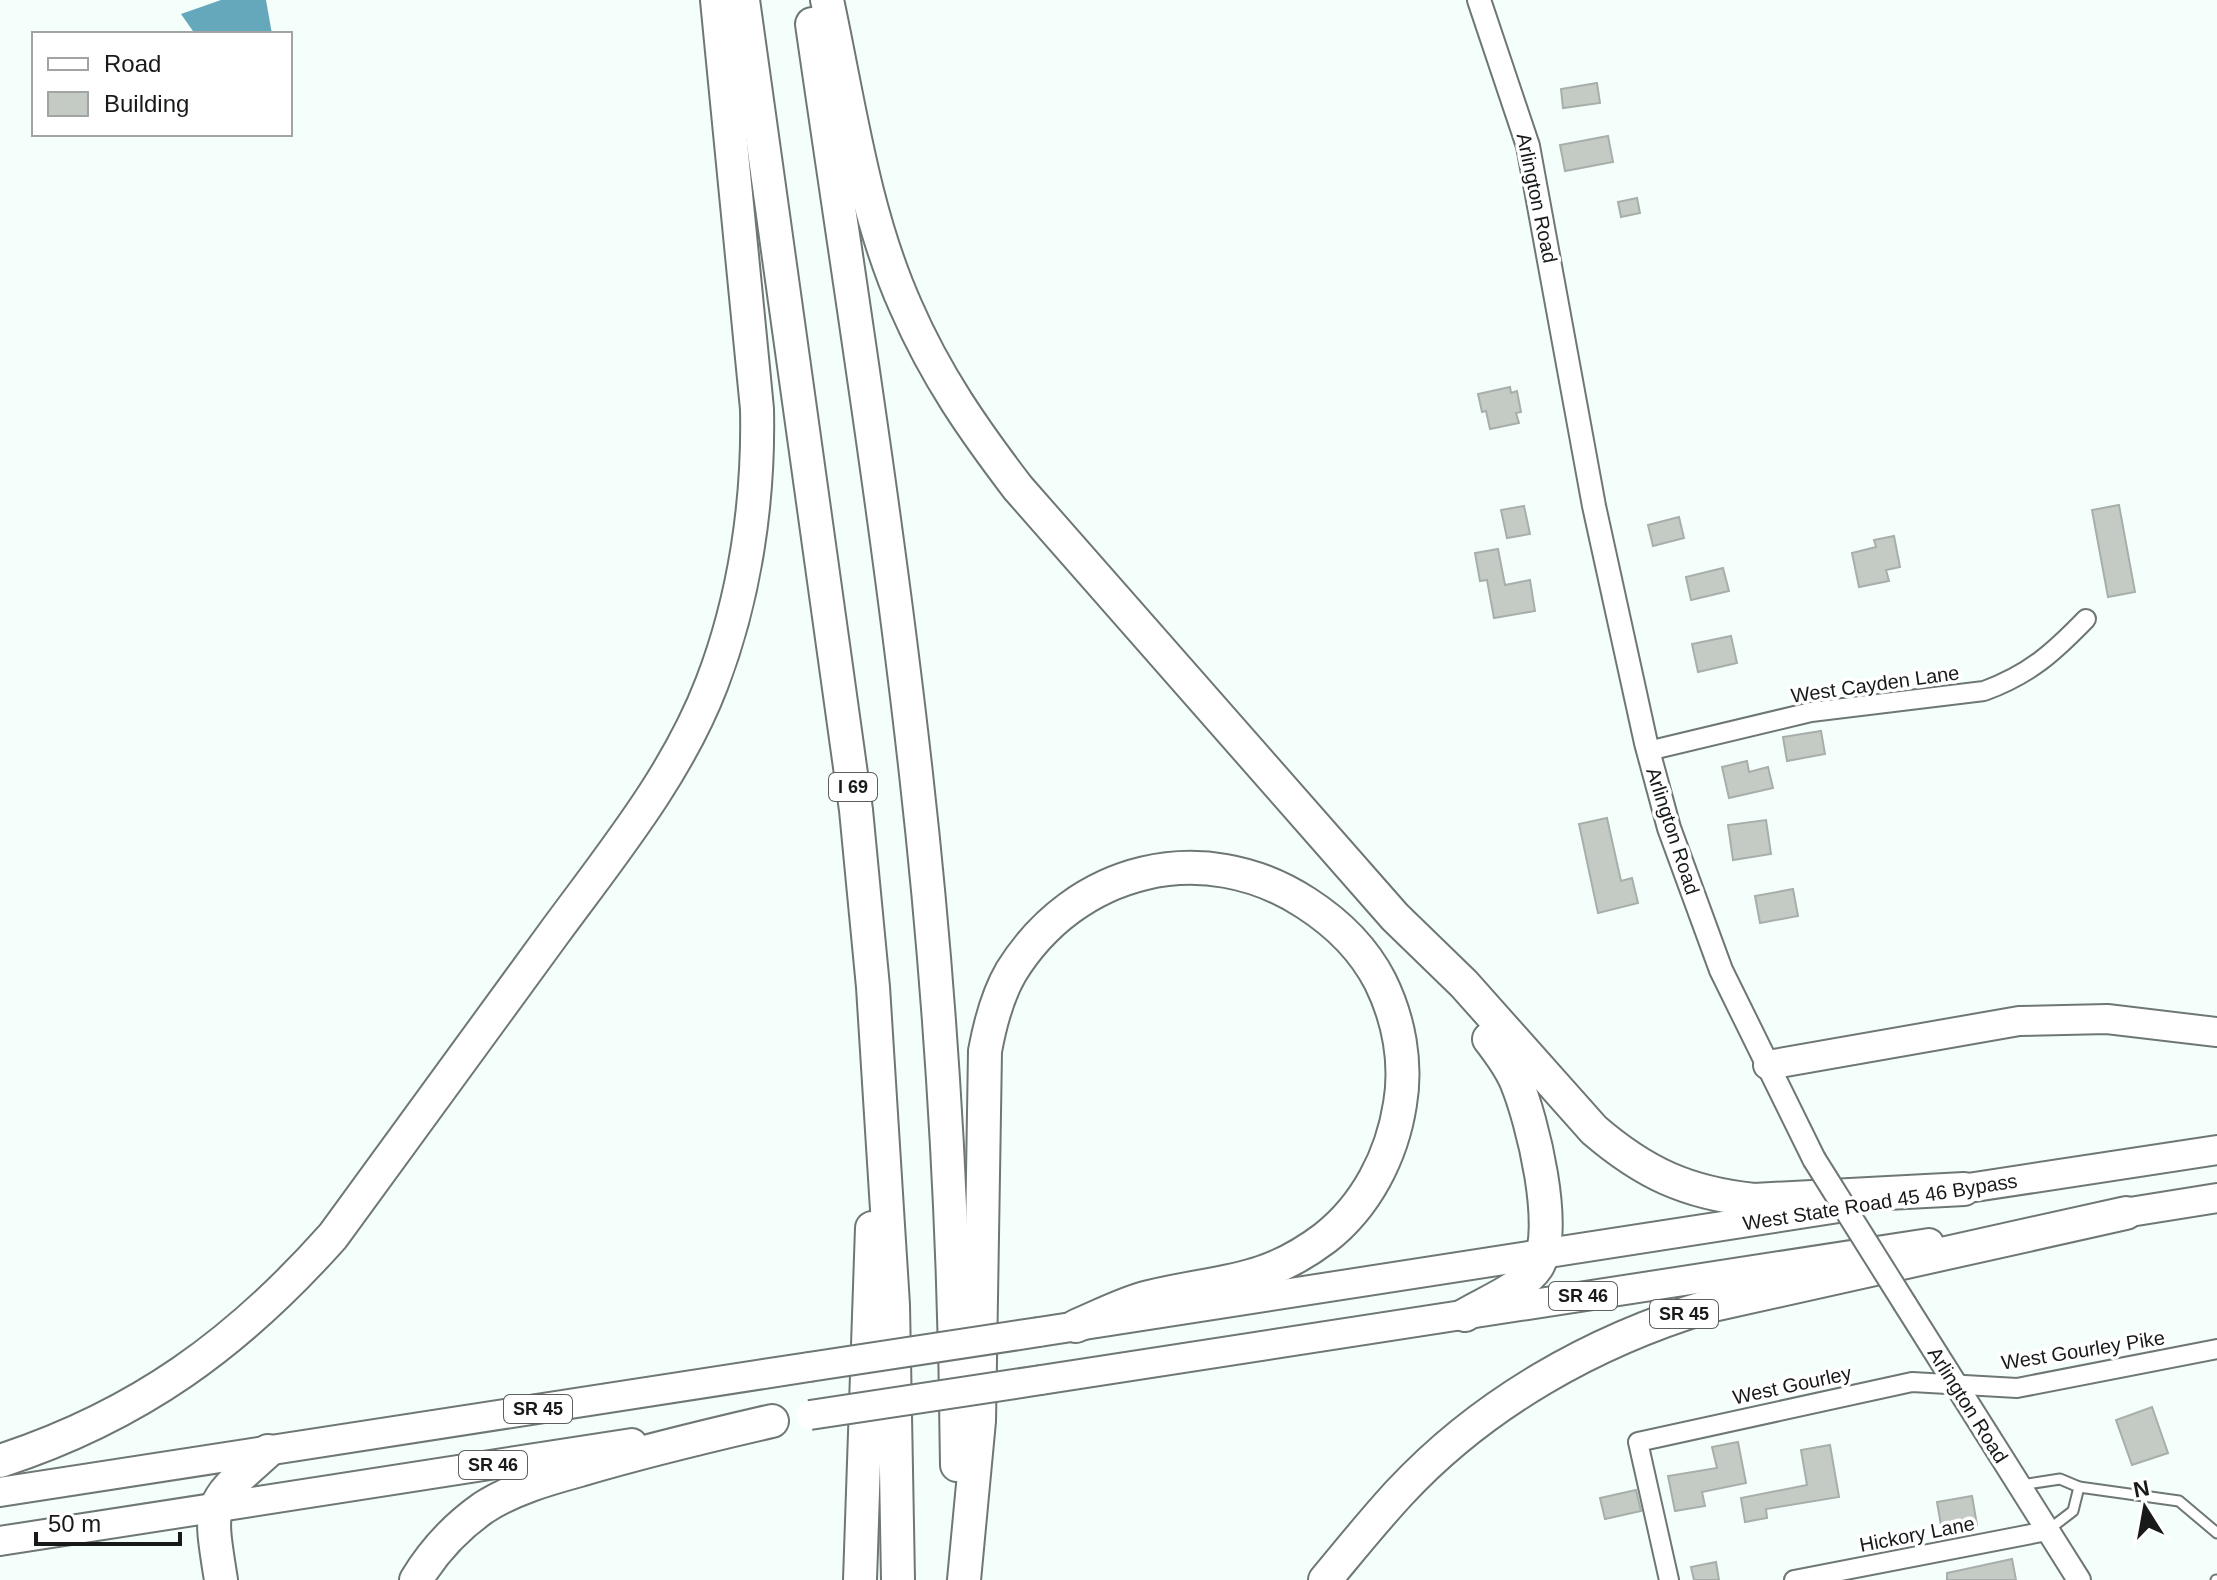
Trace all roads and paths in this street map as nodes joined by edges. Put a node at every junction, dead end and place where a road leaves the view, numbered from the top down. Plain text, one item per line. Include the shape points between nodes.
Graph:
1 (717, 0) edge
2 (743, 0) edge
3 (809, 0) edge
4 (827, 0) edge
5 (1479, 0) edge
6 (2086, 619) dead end
7 (1648, 751) junction
8 (1395, 917) junction
9 (2217, 1032) edge
10 (1768, 1065) junction
11 (881, 1094) junction
12 (2217, 1150) edge
13 (1964, 1189) junction
14 (2217, 1198) edge
15 (2126, 1213) junction
16 (1543, 1254) junction
17 (1465, 1315) junction
18 (1076, 1326) junction
19 (2217, 1349) edge
20 (1956, 1385) junction
21 (772, 1421) junction
22 (268, 1451) junction
23 (0, 1461) edge
24 (2018, 1485) junction
25 (2079, 1487) junction
26 (0, 1492) edge
27 (215, 1508) junction
28 (2047, 1531) junction
29 (2217, 1533) edge
30 (0, 1541) edge
31 (221, 1580) edge
32 (416, 1580) edge
33 (860, 1580) edge
34 (898, 1580) edge
35 (957, 1580) edge
36 (964, 1580) edge
37 (1325, 1580) edge
38 (1669, 1580) edge
39 (1794, 1580) edge
40 (2079, 1580) edge

1 - 23 highway via 758,449 746,556 729,629 696,718 611,855 342,1223 299,1274 239,1331 171,1381 75,1433
2 - 11 highway, I 69 via 855,795
3 - 35 highway via 902,657 927,880 952,1248
4 - 8 highway via 877,227 905,305 967,422 1029,500
5 - 7 street, Arlington Road via 1528,146 1594,506
6 - 7 street, West Cayden Lane via 2046,659 1984,691 1811,712
7 - 10 street, Arlington Road via 1711,944
8 - 13 highway via 1464,984 1594,1130 1655,1174 1721,1197 1754,1200
8 - 16 highway via 1497,1049 1517,1084 1529,1116 1545,1206
9 - 10 highway via 2107,1019 2019,1021
10 - 20 street, Arlington Road, bridge via 1814,1159
11 - 33 highway via 869,1275
11 - 34 highway, I 69 via 894,1320
12 - 13 highway, West State Road 45 46 Bypass / SR 45
13 - 16 highway, West State Road 45 46 Bypass / SR 45
14 - 15 highway, SR 45
15 - 17 highway, SR 46
15 - 37 highway, SR 45 via 1733,1300 1665,1320 1582,1356 1469,1429 1402,1490
16 - 17 highway via 1532,1274
16 - 18 highway, SR 45
17 - 21 highway, SR 46, bridge
18 - 22 highway, SR 45, bridge
18 - 36 highway via 1147,1298 1252,1278 1282,1266 1346,1219 1380,1170 1402,1093 1393,1012 1376,974 1350,938 1280,887 1210,868 1153,871 1121,880 1093,892 1048,926 1010,974 985,1051 979,1421
19 - 20 street, West Gourley Pike via 2017,1388
20 - 24 street, Arlington Road
20 - 38 street, West Gourley via 1912,1382 1638,1442
21 - 27 highway, SR 46
21 - 32 highway via 649,1449 525,1487 459,1528
22 - 26 highway
22 - 27 highway via 221,1494
24 - 25 lane via 2060,1479
24 - 28 street, Arlington Road
25 - 28 lane via 2073,1511
25 - 29 lane via 2179,1501
27 - 30 highway, SR 46
27 - 31 highway
28 - 39 street, Hickory Lane
28 - 40 street, Arlington Road

